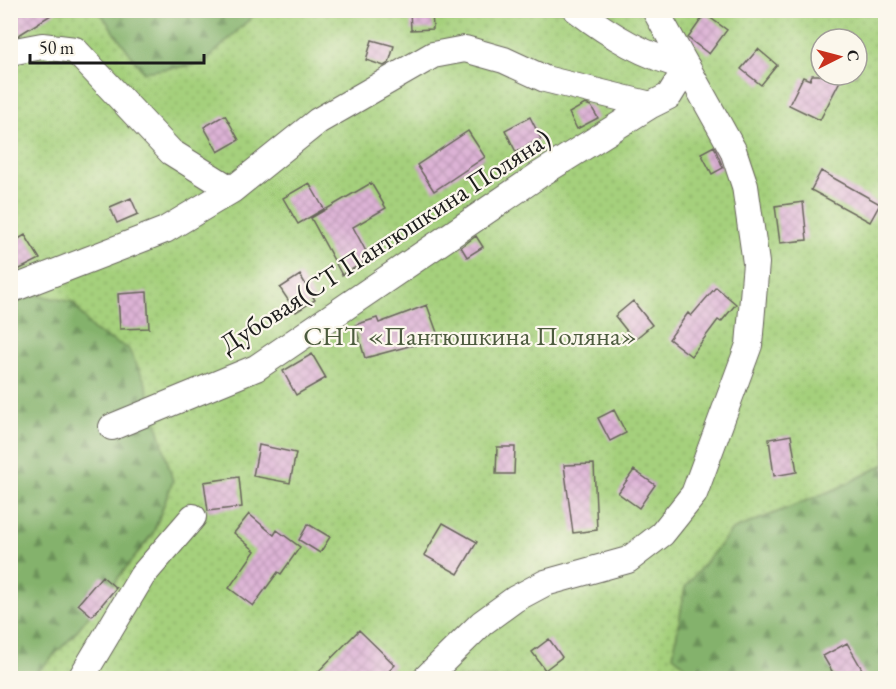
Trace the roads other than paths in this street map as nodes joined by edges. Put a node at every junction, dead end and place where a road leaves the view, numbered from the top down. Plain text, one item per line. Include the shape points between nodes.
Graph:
1 (577, 10) edge
2 (655, 10) edge
3 (10, 52) edge
4 (687, 67) junction
5 (651, 105) junction
6 (232, 190) junction
7 (10, 290) edge
8 (112, 427) dead end
9 (193, 518) dead end
10 (81, 678) edge
11 (426, 678) edge

1 - 4 street via 602,30 654,58
2 - 4 street
3 - 6 street via 42,46 75,50 171,152
4 - 5 street, Дубовая(СТ Пантюшкина Поляна) via 669,96
4 - 11 street via 734,150 745,186 756,263 749,345 694,494 662,534 628,560 545,583 515,598 482,623
5 - 6 street via 545,79 504,60 465,49 433,55 318,121
5 - 8 street, Дубовая(СТ Пантюшкина Поляна) via 539,175 256,368
6 - 7 street via 165,230
9 - 10 street via 142,576

